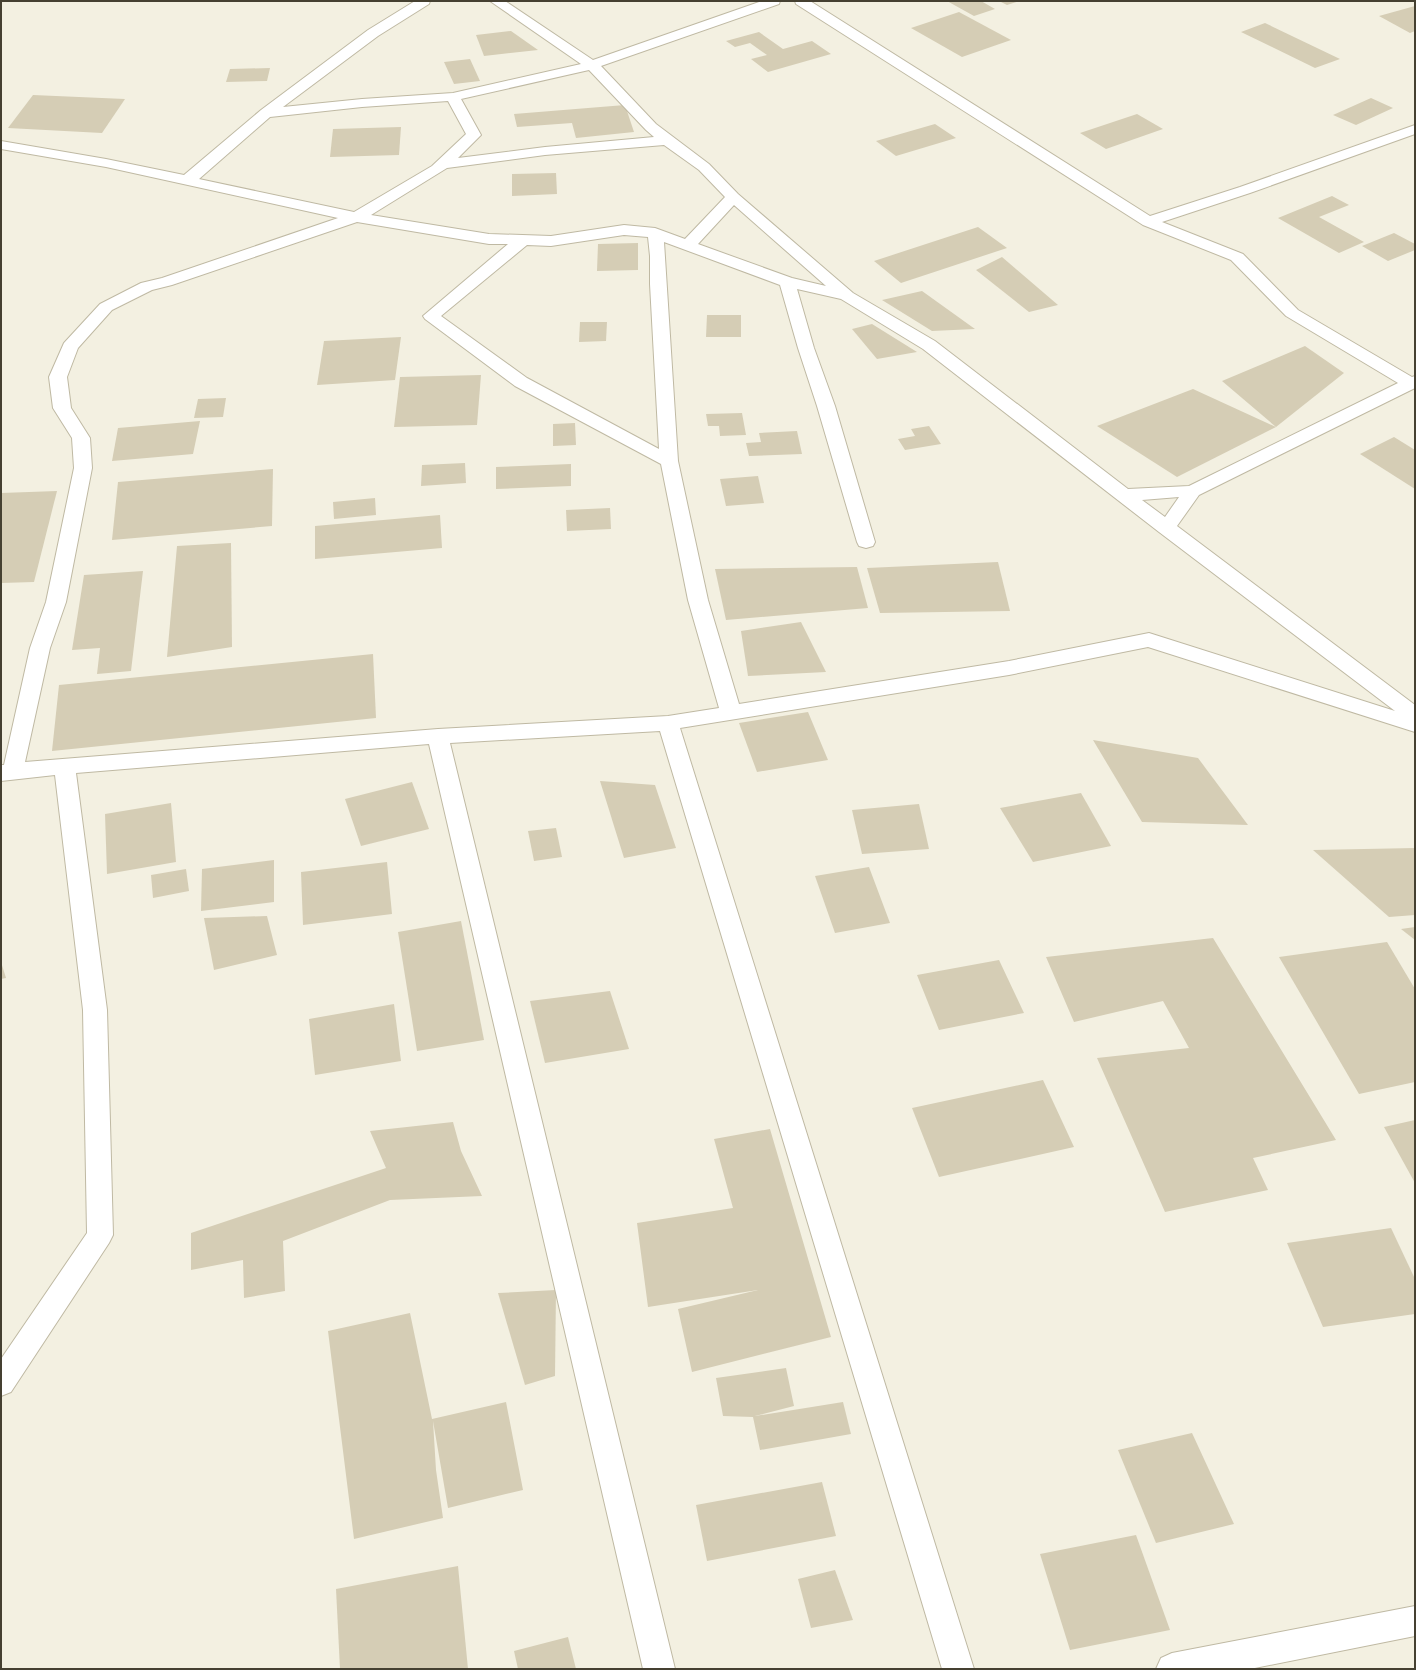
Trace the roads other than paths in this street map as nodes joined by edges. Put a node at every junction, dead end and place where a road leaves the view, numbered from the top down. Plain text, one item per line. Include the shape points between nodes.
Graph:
1 (424, 1) edge
2 (496, 1) edge
3 (774, 1) edge
4 (802, 1) edge
5 (592, 66) junction
6 (453, 97) junction
7 (266, 113) junction
8 (1415, 129) edge
9 (667, 140) junction
10 (1, 145) edge
11 (443, 164) junction
12 (187, 181) junction
13 (733, 198) junction
14 (356, 217) junction
15 (1148, 222) junction
16 (655, 234) junction
17 (523, 240) junction
18 (688, 245) junction
19 (787, 282) junction
20 (847, 296) junction
21 (1413, 382) edge
22 (669, 461) junction
23 (1193, 492) junction
24 (1124, 495) junction
25 (1166, 528) junction
26 (866, 542) dead end
27 (731, 713) junction
28 (1415, 716) edge
29 (668, 723) junction
30 (1415, 725) edge
31 (438, 736) junction
32 (65, 767) junction
33 (7, 772) edge
34 (1, 1383) edge
35 (1415, 1621) edge
36 (659, 1669) edge
37 (958, 1669) edge
38 (1172, 1669) edge

1 - 7 street via 373,33
2 - 5 street
3 - 5 street
4 - 15 street
5 - 6 street
5 - 9 street
6 - 7 street
6 - 11 street via 474,135
7 - 12 street
8 - 15 street
9 - 11 street via 545,151
9 - 13 street via 704,167
10 - 12 street via 106,163
11 - 14 street
12 - 14 street
13 - 18 street
13 - 20 street
14 - 17 street via 489,239
14 - 33 street via 166,282 147,286 106,307 70,347 58,377 62,408 81,438 83,468 56,602 40,648
15 - 21 street via 1237,257 1292,313
16 - 17 street via 624,230 551,241
16 - 18 street
16 - 22 street
17 - 22 street via 431,316 520,382
18 - 19 street
19 - 20 street
19 - 26 street
20 - 24 street via 929,345
21 - 23 street
22 - 27 street via 698,600
23 - 24 street
23 - 25 street
24 - 25 street
25 - 28 street
27 - 29 street
27 - 30 street via 1009,668 1149,640
29 - 31 street
29 - 37 street
31 - 32 street
31 - 36 street
32 - 33 street
32 - 34 street via 95,1010 100,1235
35 - 38 street

